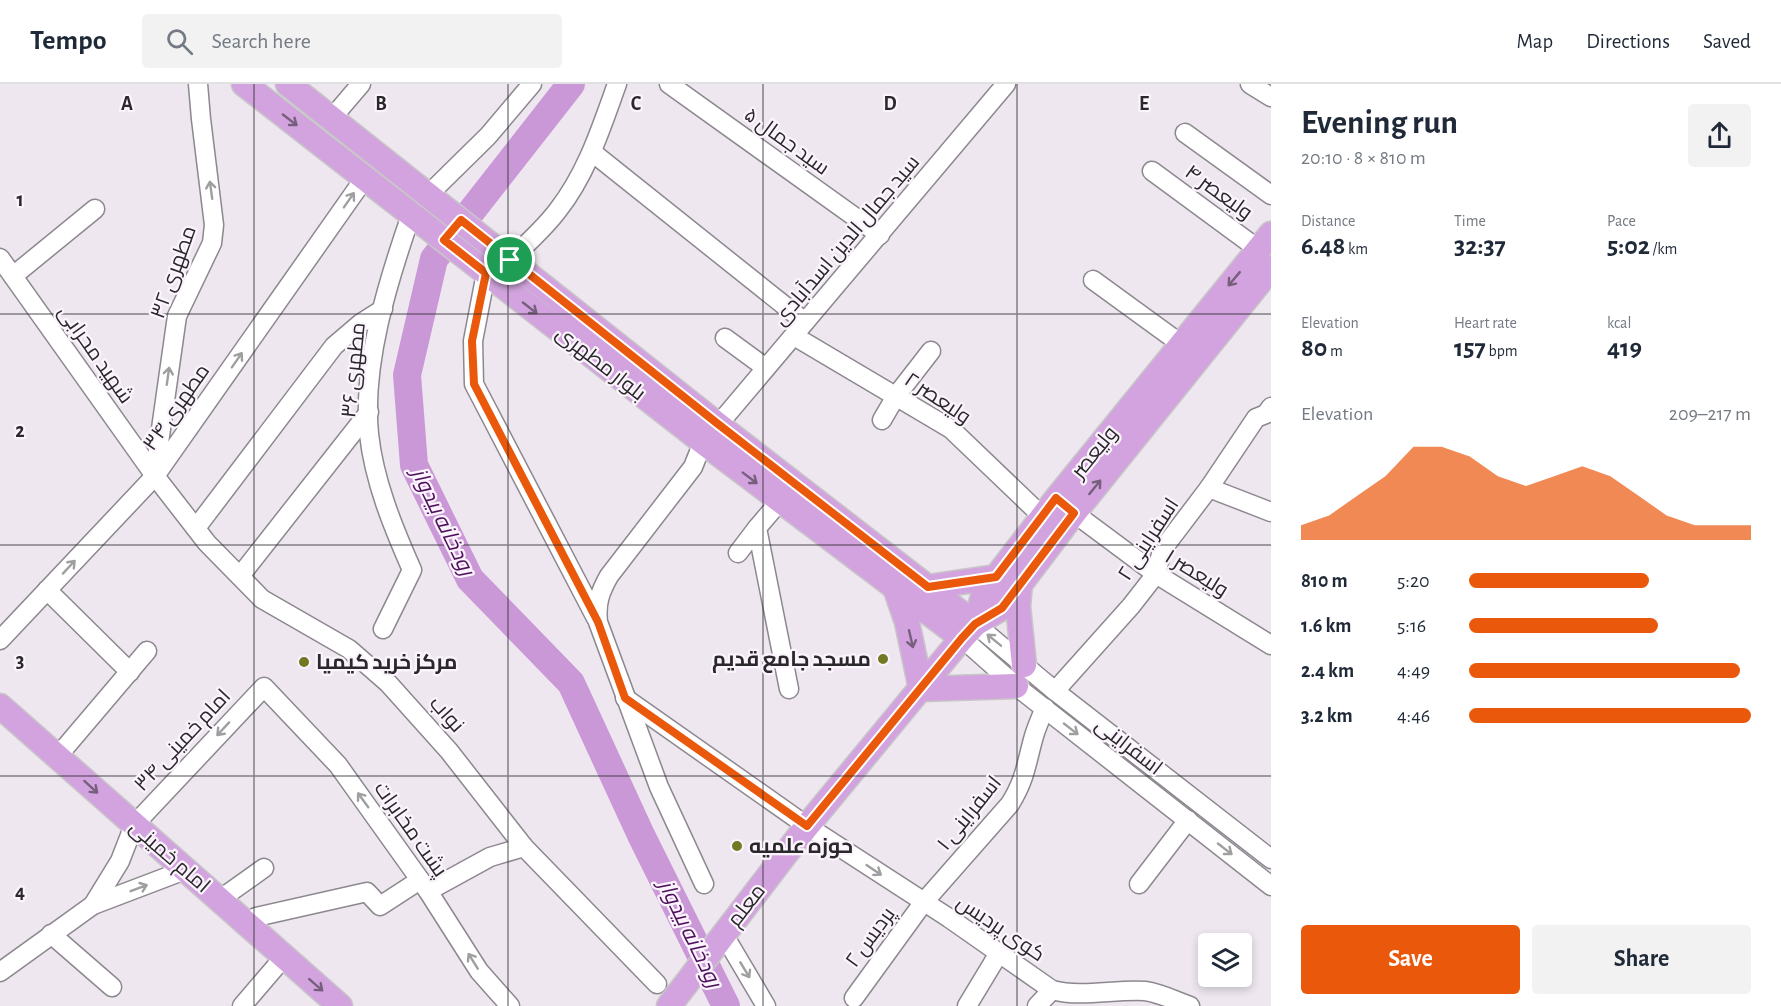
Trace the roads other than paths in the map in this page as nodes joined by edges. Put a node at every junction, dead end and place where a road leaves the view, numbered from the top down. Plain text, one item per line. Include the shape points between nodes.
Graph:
1 (198, 84) edge
2 (244, 84) edge
3 (288, 84) edge
4 (361, 84) edge
5 (532, 84) edge
6 (616, 84) edge
7 (669, 84) edge
8 (1006, 84) edge
9 (1250, 84) edge
10 (1271, 97) edge
11 (332, 118) junction
12 (1185, 133) dead end
13 (592, 152) junction
14 (1152, 171) dead end
15 (364, 180) junction
16 (1271, 195) edge
17 (433, 197) junction
18 (95, 209) dead end
19 (415, 218) junction
20 (461, 220) junction
21 (880, 235) junction
22 (444, 240) junction
23 (1267, 250) edge
24 (0, 258) edge
25 (510, 260) junction
26 (477, 266) junction
27 (13, 276) junction
28 (1093, 280) dead end
29 (383, 309) junction
30 (800, 329) junction
31 (725, 338) dead end
32 (1180, 344) junction
33 (930, 351) dead end
34 (766, 368) junction
35 (896, 396) junction
36 (1271, 407) edge
37 (369, 412) junction
38 (882, 420) dead end
39 (711, 433) junction
40 (155, 476) junction
41 (1209, 488) junction
42 (780, 501) junction
43 (1065, 505) junction
44 (1271, 512) edge
45 (1042, 517) junction
46 (196, 528) junction
47 (757, 528) junction
48 (738, 553) dead end
49 (1156, 574) junction
50 (240, 576) junction
51 (996, 577) junction
52 (1020, 584) junction
53 (928, 587) junction
54 (47, 590) junction
55 (896, 590) junction
56 (598, 622) junction
57 (383, 629) dead end
58 (968, 631) junction
59 (0, 640) edge
60 (1271, 645) edge
61 (147, 651) dead end
62 (130, 672) junction
63 (1020, 676) junction
64 (264, 687) joint
65 (789, 689) dead end
66 (921, 689) junction
67 (1056, 692) junction
68 (625, 698) junction
69 (0, 706) edge
70 (1045, 708) junction
71 (1135, 752) junction
72 (57, 757) junction
73 (1123, 769) junction
74 (1188, 820) junction
75 (134, 825) junction
76 (807, 826) junction
77 (525, 847) junction
78 (1271, 859) edge
79 (264, 867) dead end
80 (185, 870) junction
81 (704, 884) dead end
82 (1139, 884) dead end
83 (424, 885) junction
84 (1271, 886) edge
85 (219, 900) junction
86 (923, 903) junction
87 (93, 905) junction
88 (248, 925) junction
89 (51, 934) junction
90 (724, 934) junction
91 (999, 953) junction
92 (284, 957) junction
93 (0, 972) edge
94 (657, 984) dead end
95 (112, 987) dead end
96 (1052, 990) junction
97 (854, 998) dead end
98 (242, 1006) edge
99 (340, 1006) edge
100 (510, 1006) edge
101 (669, 1006) edge
102 (766, 1006) edge
103 (967, 1006) edge
104 (1037, 1006) edge
105 (1190, 1006) edge

40 -> 1 street, مطهری ۳۲ via 177,316 212,243 214,225
2 -> 15 main road, بلوار مطهری
3 - 11 main road, بلوار مطهری
4 - 11 street
5 - 17 street
6 - 13 street
7 - 21 street, سید جمال ۵
8 - 21 street, سید جمال الدین اسدآبادی
9 - 10 street
11 - 17 main road, بلوار مطهری
12 - 16 street
13 - 25 street via 558,210
13 - 30 street, ولیعصر ۲
14 - 23 street, ولیعصر ۴
15 - 19 main road, بلوار مطهری
40 -> 15 street, مطهری ۳۴
17 - 20 main road, بلوار مطهری
18 - 27 street
19 - 22 main road, بلوار مطهری
19 - 29 street, مطهری ۳۶ via 391,272
20 - 22 main road
20 - 25 main road, بلوار مطهری
21 - 30 street, سید جمال الدین اسدآبادی
22 - 26 main road, بلوار مطهری
23 -> 32 main road, ولیعصر
43 -> 23 main road, ولیعصر
24 - 27 street, شهید محرابی
25 - 39 main road, بلوار مطهری
26 -> 39 main road, بلوار مطهری
26 - 56 street via 472,341 474,384
27 - 40 street, شهید محرابی
28 - 32 street
29 - 37 street, مطهری ۳۶
29 - 46 street via 334,346
30 - 34 street, سید جمال الدین اسدآبادی
30 - 35 street, ولیعصر ۲
31 - 34 street
32 - 43 main road, ولیعصر
33 - 35 street
34 - 39 street, سید جمال الدین اسدآبادی
35 - 38 street
35 - 45 street, ولیعصر ۲ via 951,429
36 - 41 street, اسفراینی ۲ via 1256,418
37 - 50 street
37 - 57 street, مطهری ۳۶ via 369,435 379,482 412,570
39 -> 42 main road, بلوار مطهری
39 - 53 main road, بلوار مطهری
39 - 56 street, سید جمال الدین اسدآبادی via 693,467 609,576 598,599
40 - 46 street, نواب
54 -> 40 street, مطهری ۳۴
41 - 44 street
41 - 49 street, اسفراینی ۲ via 1162,550
42 - 47 street
42 - 55 main road, بلوار مطهری
43 - 45 main road, ولیعصر
43 - 49 street, ولیعصر ۱
43 - 52 main road, ولیعصر
45 - 51 main road, ولیعصر
46 - 50 street, نواب
47 - 48 street
47 - 65 street
49 - 60 street, ولیعصر ۱
49 - 67 street, اسفراینی ۲
50 - 77 street, نواب via 262,599 349,649 388,683 449,751
51 - 53 main road
51 - 58 main road, ولیعصر via 984,593
52 - 58 main road, ولیعصر via 1002,608
52 - 63 main road
53 - 58 main road, بلوار مطهری
54 - 59 street, مطهری ۳۴
54 - 62 street
55 - 58 main road, بلوار مطهری
55 -> 66 main road
56 - 68 street
58 - 63 street, اسفراینی
58 - 66 main road, معلم
61 - 62 street
62 - 72 street
63 - 66 main road
63 - 67 street, اسفراینی
63 - 70 street, اسفراینی
64 -> 75 street, امام خمینی ۳۴
83 -> 64 street, پشت مخابرات via 338,765
66 - 76 main road, معلم
67 - 71 street, اسفراینی
68 - 76 street, کوی پردیس
68 - 81 street via 659,787
69 - 72 main road, امام خمینی
70 -> 73 street, اسفراینی
70 - 86 street, اسفراینی ۱ via 1021,787
71 - 73 street via 1125,753
71 - 78 street, اسفراینی
72 -> 75 main road, امام خمینی
73 - 74 street, اسفراینی
74 - 82 street
74 -> 84 street, اسفراینی
75 - 80 main road, امام خمینی
75 - 87 street via 120,861
76 -> 86 street, کوی پردیس
76 - 90 main road, معلم
77 - 83 street
77 - 94 street, نواب
79 - 85 street
80 - 85 main road, امام خمینی
87 -> 80 street
83 - 88 street via 380,906 367,892 256,917
100 -> 83 street, پشت مخابرات via 479,971
85 - 88 main road, امام خمینی
86 - 91 street, کوی پردیس
86 - 97 street, پردیس ۲
87 - 89 street
88 - 92 main road, امام خمینی
89 - 93 street
89 - 95 street
90 - 101 main road, معلم
90 -> 102 street
91 - 96 street, کوی پردیس
91 - 103 street
92 - 98 street
92 -> 99 main road, امام خمینی
96 - 104 street
96 - 105 street, کوی پردیس via 1148,992

